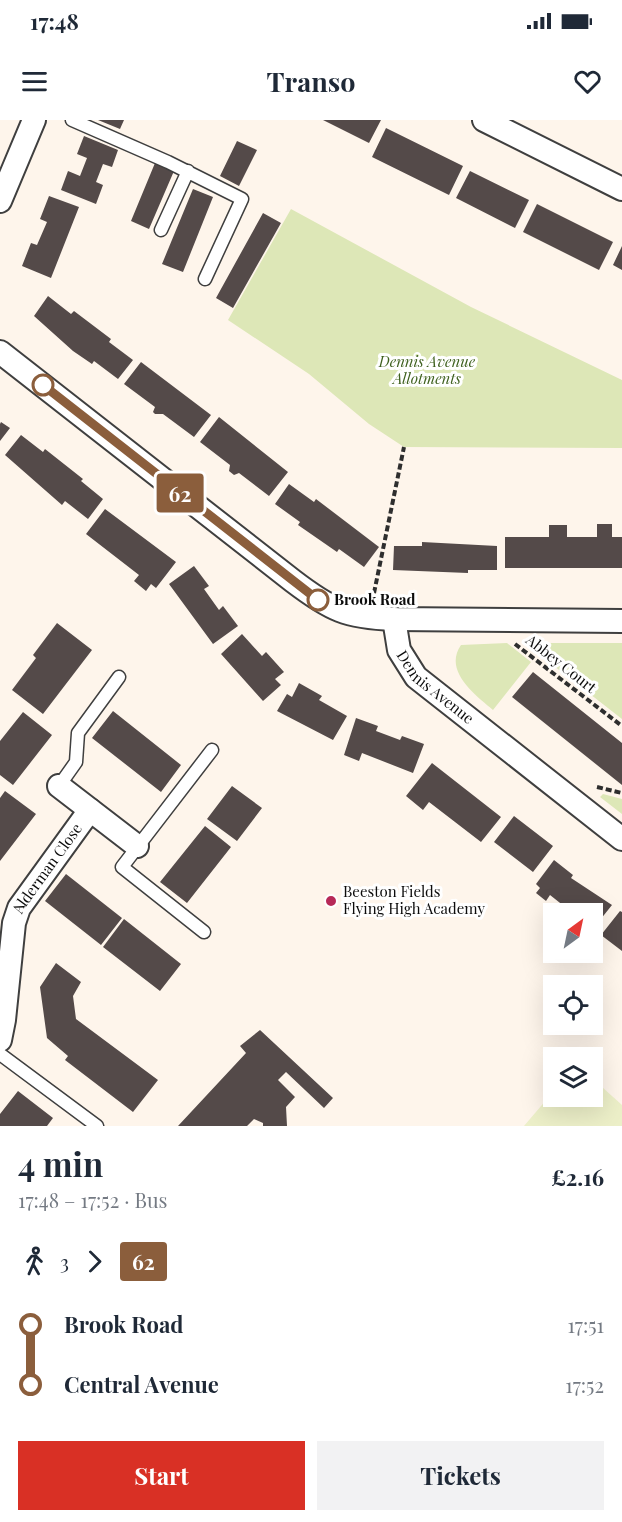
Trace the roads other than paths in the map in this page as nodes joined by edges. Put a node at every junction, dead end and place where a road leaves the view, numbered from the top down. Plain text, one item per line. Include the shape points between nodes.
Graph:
1 (34, 120) edge
2 (72, 120) edge
3 (484, 120) edge
4 (188, 171) junction
5 (622, 189) edge
6 (0, 201) edge
7 (161, 230) dead end
8 (205, 279) dead end
9 (0, 352) edge
10 (394, 620) junction
11 (622, 621) edge
12 (119, 677) dead end
13 (212, 750) dead end
14 (59, 786) joint
15 (90, 810) junction
16 (622, 839) edge
17 (137, 846) junction
18 (204, 932) dead end
19 (0, 1040) edge
20 (0, 1054) edge
21 (97, 1126) edge

1 - 6 street
2 - 4 lane
3 - 5 street
4 - 7 lane
4 - 8 lane via 242,199
9 - 10 street via 318,600 343,613
10 - 11 street
10 - 16 street, Dennis Avenue via 399,650 416,677
12 - 14 lane via 78,733 76,762
13 - 17 lane
14 - 15 street, Alderman Close
15 - 17 street, Alderman Close
15 - 19 street, Alderman Close via 19,908
17 - 18 lane via 122,867
20 - 21 lane

